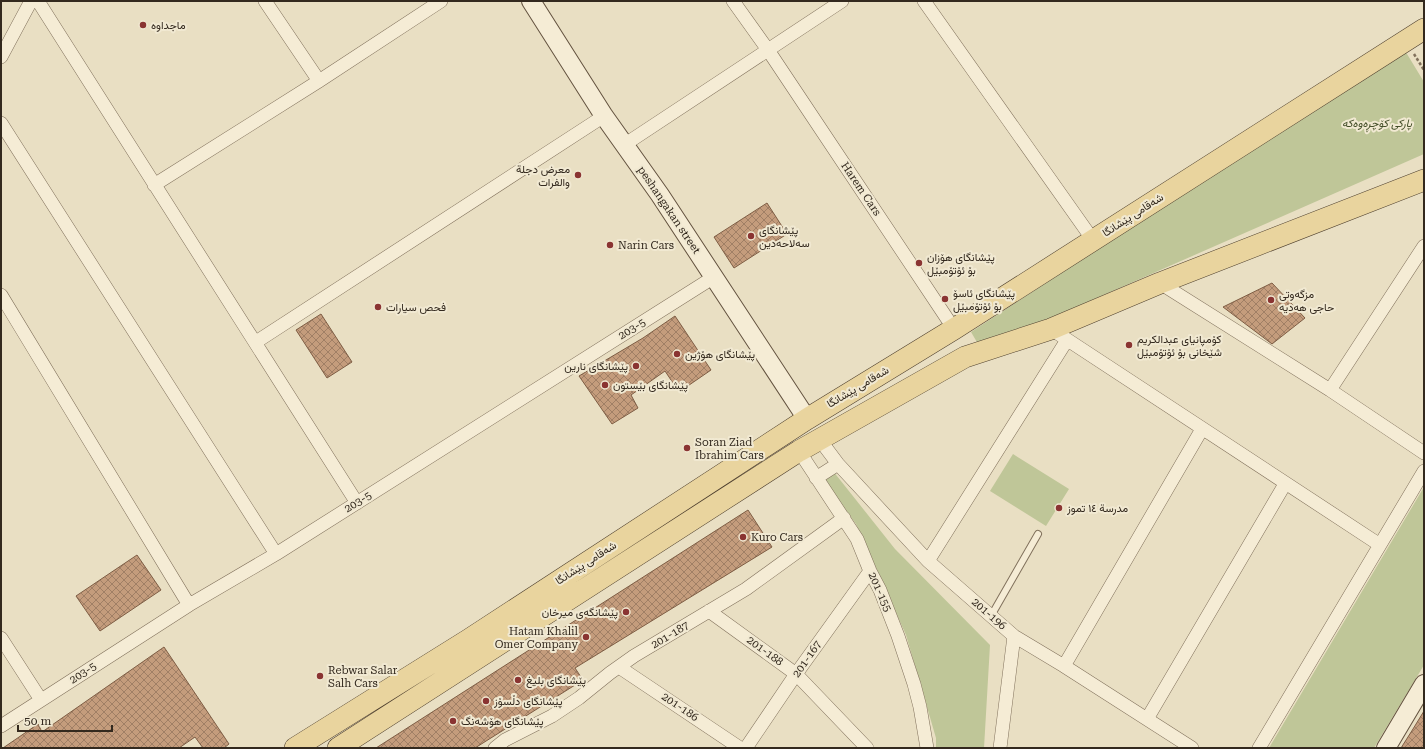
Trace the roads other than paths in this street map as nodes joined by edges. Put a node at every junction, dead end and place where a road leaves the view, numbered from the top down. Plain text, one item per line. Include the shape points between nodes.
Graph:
1 (31, 1) edge
2 (38, 1) edge
3 (265, 1) edge
4 (441, 1) edge
5 (531, 1) edge
6 (733, 1) edge
7 (842, 1) edge
8 (924, 1) edge
9 (1424, 29) edge
10 (768, 50) junction
11 (1, 57) edge
12 (320, 81) junction
13 (604, 116) junction
14 (1, 123) edge
15 (624, 145) junction
16 (1424, 180) edge
17 (154, 185) junction
18 (1093, 240) junction
19 (1424, 246) edge
20 (714, 277) junction
21 (1160, 284) junction
22 (1, 295) edge
23 (954, 328) junction
24 (1059, 335) junction
25 (256, 342) junction
26 (965, 357) junction
27 (1330, 390) junction
28 (806, 419) junction
29 (1202, 429) junction
30 (820, 440) junction
31 (799, 451) junction
32 (1424, 453) edge
33 (838, 464) junction
34 (1424, 471) edge
35 (816, 478) junction
36 (1285, 484) junction
37 (357, 503) junction
38 (844, 518) junction
39 (1038, 534) dead end
40 (1380, 545) junction
41 (276, 554) junction
42 (928, 561) junction
43 (870, 571) junction
44 (189, 605) junction
45 (709, 611) junction
46 (991, 616) junction
47 (1014, 636) junction
48 (1, 638) edge
49 (468, 640) junction
50 (480, 657) junction
51 (1064, 666) junction
52 (619, 667) junction
53 (796, 674) junction
54 (1424, 684) edge
55 (41, 700) junction
56 (1148, 719) junction
57 (1, 726) edge
58 (1004, 746) edge
59 (295, 748) edge
60 (338, 748) edge
61 (494, 748) edge
62 (740, 748) edge
63 (746, 748) edge
64 (867, 748) edge
65 (926, 748) edge
66 (1192, 748) edge
67 (1259, 748) edge
68 (1386, 748) edge

1 - 11 street
2 - 17 street
3 - 12 street
4 - 12 street
5 - 13 street, peshangakan street
6 - 10 street, Harem Cars
7 - 10 street
8 - 18 street
9 - 18 main road, شەقامی پێشانگا
10 - 15 street
10 - 23 street, Harem Cars
12 - 17 street
13 - 15 street, peshangakan street
13 - 25 street
14 - 41 street
15 - 20 street, peshangakan street
16 - 21 main road, شەقامی پێشانگا
17 - 25 street
18 - 23 main road, شەقامی پێشانگا
19 - 27 street
20 - 28 street, peshangakan street
20 - 37 street, 203-5
21 - 24 main road, شەقامی پێشانگا
21 - 27 street
22 - 44 street
23 - 26 main road
23 - 28 main road, شەقامی پێشانگا
24 - 26 main road, شەقامی پێشانگا
24 - 29 street
24 - 42 street
25 - 37 street
26 - 30 main road, شەقامی پێشانگا
27 - 32 street
28 - 49 main road, شەقامی پێشانگا
29 - 36 street
29 - 51 street
30 - 31 main road, شەقامی پێشانگا
30 - 33 street, 201-196
31 - 35 street, 201-155
31 - 50 main road, شەقامی پێشانگا
33 - 35 street
33 - 42 street, 201-196
34 - 40 street
35 - 38 street, 201-155
36 - 40 street
36 - 56 street
37 - 41 street, 203-5
38 - 43 street, 201-155 via 857,539
38 - 45 street, 201-187 via 764,576
39 - 46 lane
40 - 67 street
41 - 44 street, 203-5
42 - 46 street, 201-196
43 - 53 street, 201-167
43 - 65 street, 201-155 via 889,612 914,684
44 - 55 street, 203-5
45 - 52 street, 201-187
45 - 53 street, 201-188
46 - 47 street, 201-196
47 - 51 street, 201-196
47 - 58 street
48 - 55 street
49 - 50 main road
49 - 59 main road, شەقامی پێشانگا
50 - 60 main road, شەقامی پێشانگا
51 - 56 street, 201-196
52 - 61 street, 201-187 via 552,716
52 - 62 street, 201-186
53 - 63 street, 201-167
53 - 64 street, 201-188
54 - 68 street
55 - 57 street, 203-5
56 - 66 street, 201-196

